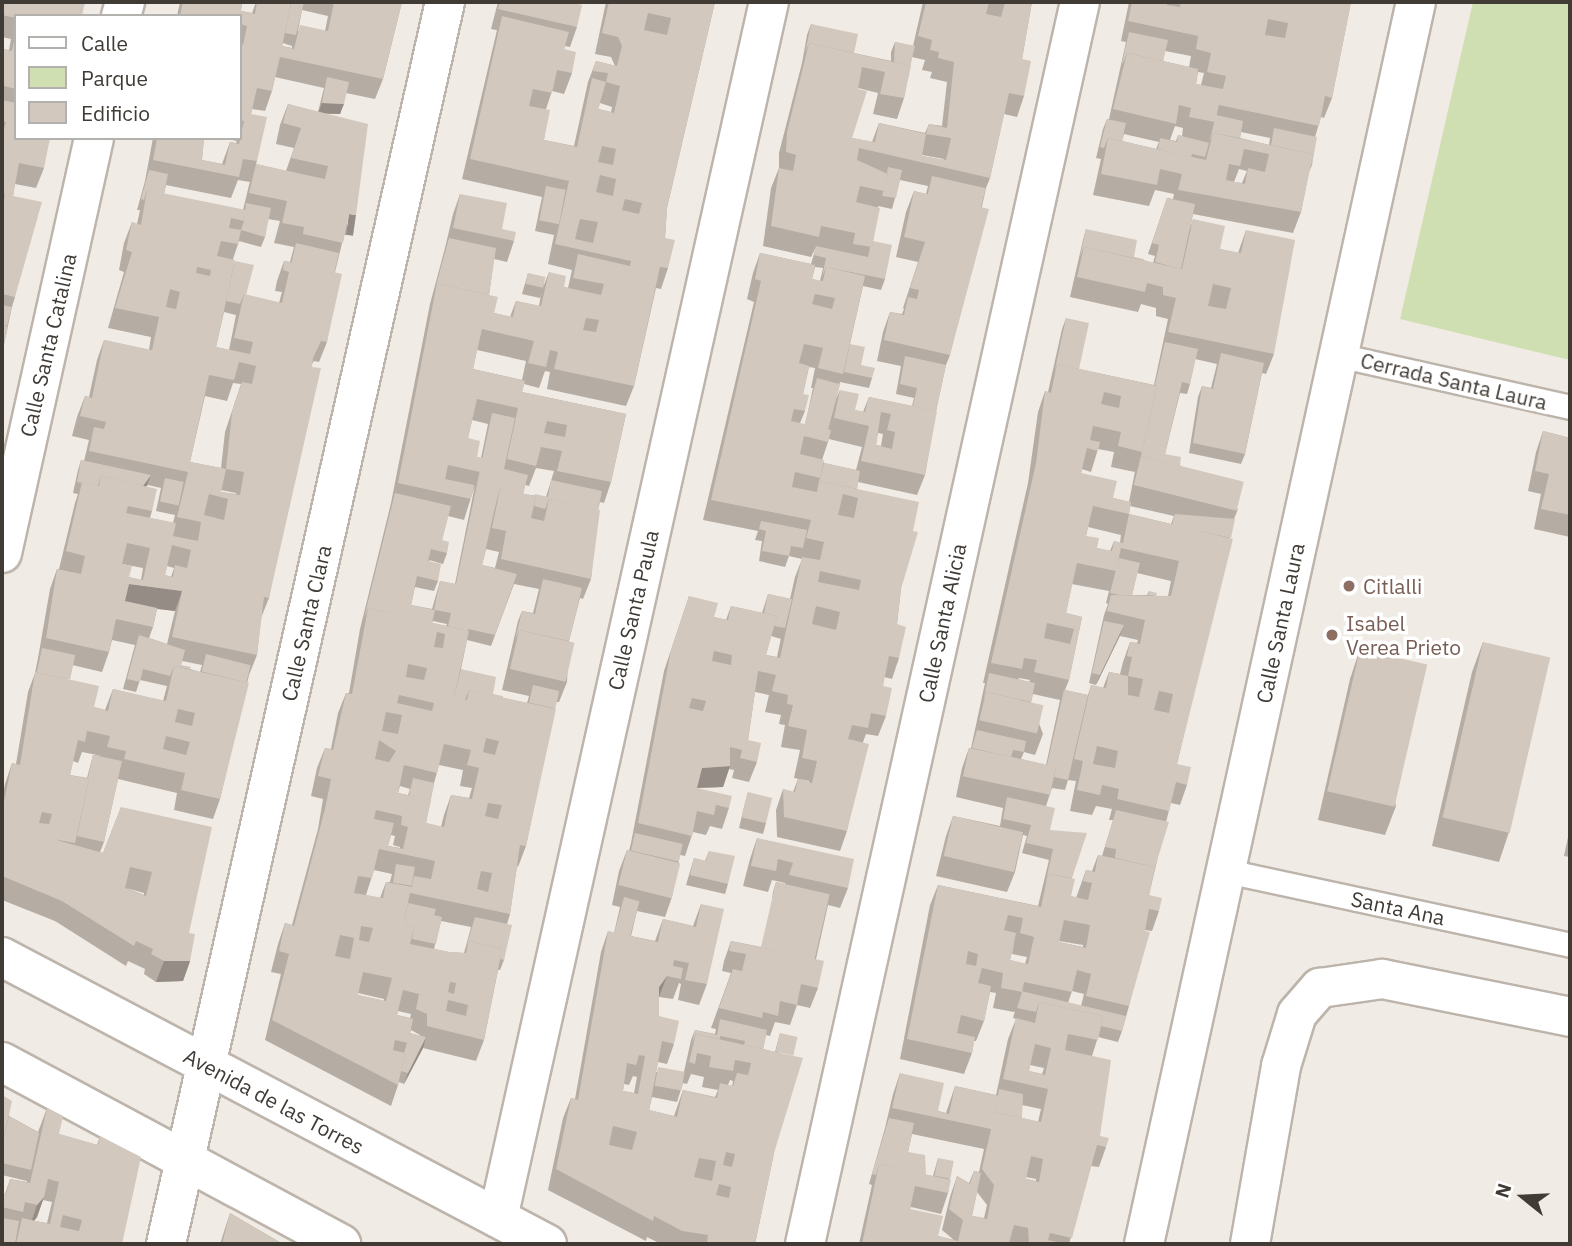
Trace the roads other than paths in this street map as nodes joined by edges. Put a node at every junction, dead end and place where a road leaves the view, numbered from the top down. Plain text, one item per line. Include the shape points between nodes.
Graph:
1 (445, 2) edge
2 (769, 2) edge
3 (1080, 2) edge
4 (1416, 2) edge
5 (94, 140) edge
6 (1338, 355) junction
7 (1570, 407) edge
8 (2, 553) edge
9 (1226, 871) junction
10 (1570, 945) edge
11 (2, 957) edge
12 (1570, 1017) edge
13 (2, 1062) edge
14 (206, 1065) junction
15 (185, 1160) junction
16 (498, 1219) junction
17 (166, 1244) edge
18 (341, 1244) edge
19 (547, 1244) edge
20 (805, 1244) edge
21 (1144, 1244) edge
22 (1250, 1244) edge

1 - 14 street, Calle Santa Clara
2 - 16 street, Calle Santa Paula
3 - 20 street, Calle Santa Alicia
4 - 6 street, Calle Santa Laura
5 - 8 street, Calle Santa Catalina
6 - 7 lane, Cerrada Santa Laura
6 - 9 street, Calle Santa Laura
9 - 10 lane, Santa Ana
9 - 21 street, Calle Santa Laura
11 - 14 street, Avenida de las Torres
12 - 22 street via 1353,979 1320,988 1297,1014
13 - 15 street
14 - 15 street, Calle Santa Clara
14 - 16 street, Avenida de las Torres
15 - 17 street, Calle Santa Clara
15 - 18 street
16 - 19 street, Avenida de las Torres

